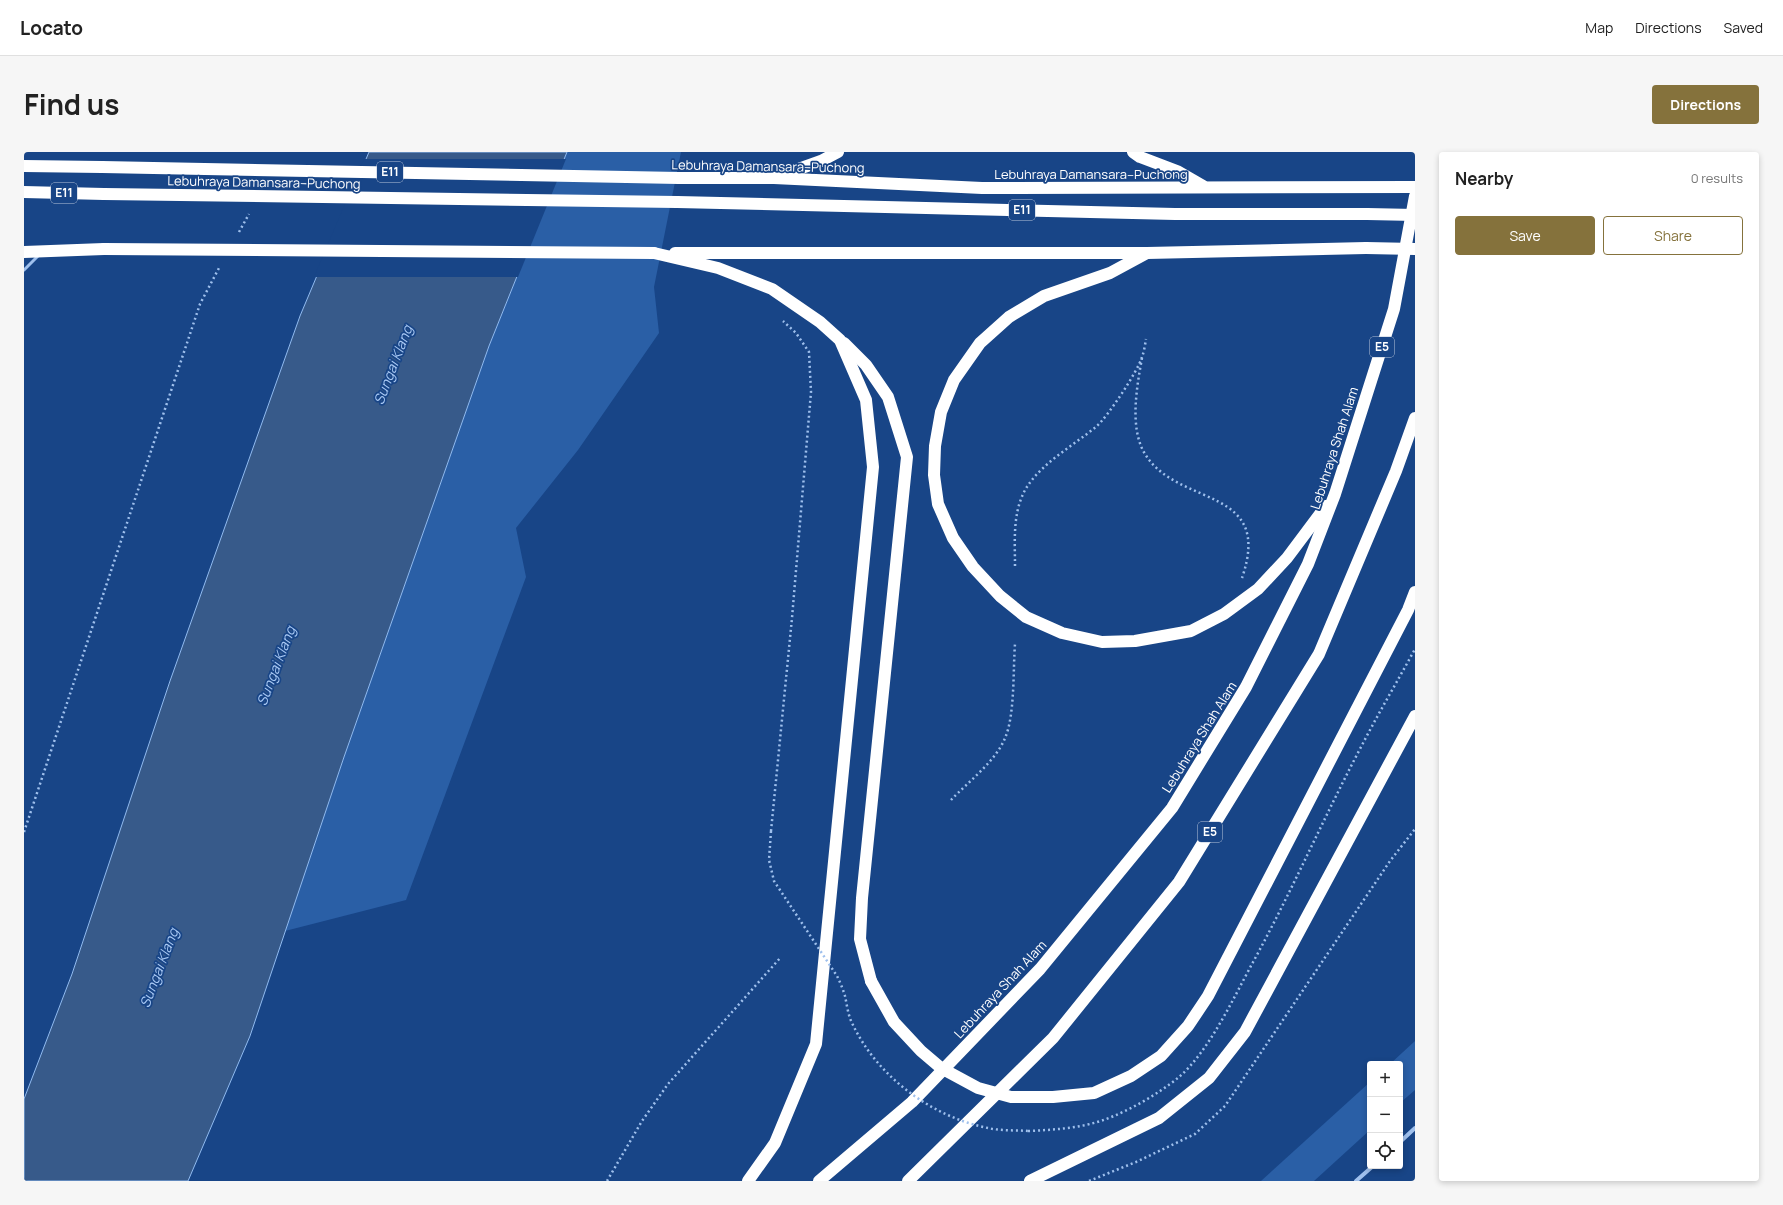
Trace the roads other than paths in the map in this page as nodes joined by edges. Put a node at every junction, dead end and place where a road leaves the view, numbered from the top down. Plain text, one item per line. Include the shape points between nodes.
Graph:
1 (838, 152) edge
2 (1133, 152) edge
3 (24, 166) edge
4 (774, 178) junction
5 (1204, 187) junction
6 (1415, 187) edge
7 (24, 192) edge
8 (1415, 196) edge
9 (1415, 215) edge
10 (1415, 249) edge
11 (43, 251) junction
12 (24, 252) edge
13 (654, 253) junction
14 (1147, 253) junction
15 (24, 270) edge
16 (840, 340) junction
17 (1415, 418) edge
18 (1335, 494) junction
19 (1415, 592) edge
20 (1415, 716) edge
21 (1415, 1128) edge
22 (1403, 1139) edge
23 (1370, 1169) edge
24 (748, 1181) edge
25 (820, 1181) edge
26 (908, 1181) edge
27 (1030, 1181) edge
28 (1356, 1181) edge

1 - 4 highway
2 - 5 highway via 1177,171
3 - 4 highway, Lebuhraya Damansara–Puchong / E11, bridge
4 - 5 highway, Lebuhraya Damansara–Puchong / E11 via 982,188
5 - 6 highway, Lebuhraya Damansara–Puchong / E11
7 - 9 highway, Lebuhraya Damansara–Puchong / E11, bridge via 677,202 1175,214
8 - 18 highway, Lebuhraya Shah Alam / E5 via 1394,309
10 - 14 highway, bridge
11 - 12 highway
11 - 13 highway, bridge via 104,249
11 - 15 lane
13 - 14 highway
13 - 16 highway via 718,268 772,289 820,322
14 - 18 highway via 1110,273 1044,296 1008,317 980,343 954,380 941,412 935,446 934,475 938,504 953,538 973,567 1000,596 1026,617 1062,633 1102,642 1135,641 1191,631 1224,614 1258,589 1287,558
16 - 19 highway, bridge via 866,365 888,397 907,457 860,939 871,981 894,1022 921,1051 942,1068 978,1088 1011,1097 1094,1093 1131,1076 1161,1056 1188,1026 1208,996
16 - 24 highway via 866,400 873,467 816,1044 775,1143
17 - 26 highway, E5 via 1396,471 1320,654 1179,882 1053,1038
18 - 25 highway, Lebuhraya Shah Alam / E5 via 1308,564 1246,687 1172,808 1040,969 912,1102
20 - 27 highway via 1245,1032 1209,1078 1159,1118
21 - 22 street
23 - 28 street

